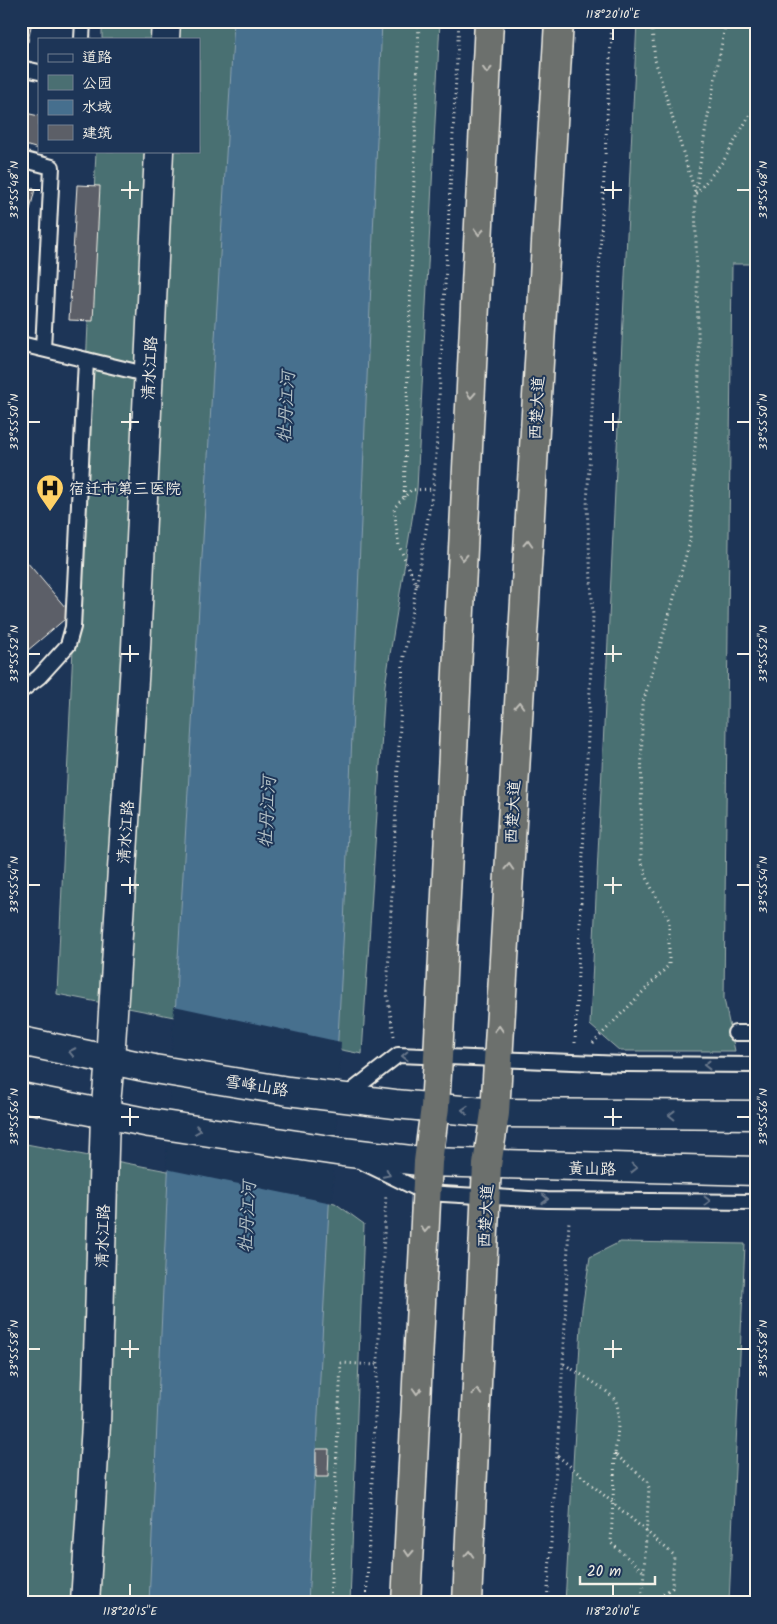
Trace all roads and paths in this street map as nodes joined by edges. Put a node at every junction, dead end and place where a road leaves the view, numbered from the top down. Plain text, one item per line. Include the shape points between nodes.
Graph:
1 (83, 21) edge
2 (166, 21) edge
3 (419, 21) edge
4 (459, 21) edge
5 (489, 21) edge
6 (559, 21) edge
7 (612, 21) edge
8 (653, 21) edge
9 (726, 21) edge
10 (82, 38) edge
11 (165, 38) edge
12 (21, 68) edge
13 (38, 72) edge
14 (756, 104) edge
15 (159, 152) edge
16 (21, 159) edge
17 (696, 195) junction
18 (21, 344) edge
19 (43, 349) junction
20 (86, 360) junction
21 (149, 375) junction
22 (433, 489) junction
23 (404, 497) junction
24 (417, 586) junction
25 (21, 691) edge
26 (735, 1033) dead end
27 (756, 1033) edge
28 (21, 1041) edge
29 (398, 1055) junction
30 (438, 1057) junction
31 (110, 1060) junction
32 (498, 1060) junction
33 (574, 1062) junction
34 (756, 1065) edge
35 (21, 1097) edge
36 (343, 1098) junction
37 (435, 1107) junction
38 (494, 1113) junction
39 (106, 1114) junction
40 (756, 1116) edge
41 (343, 1152) junction
42 (428, 1162) junction
43 (487, 1165) junction
44 (756, 1171) edge
45 (387, 1174) junction
46 (426, 1193) junction
47 (486, 1196) junction
48 (569, 1200) junction
49 (756, 1202) edge
50 (563, 1364) junction
51 (377, 1365) junction
52 (616, 1454) junction
53 (557, 1456) junction
54 (613, 1502) junction
55 (646, 1530) junction
56 (644, 1572) junction
57 (85, 1603) edge
58 (330, 1603) edge
59 (366, 1603) edge
60 (406, 1603) edge
61 (467, 1603) edge
62 (547, 1603) edge
63 (642, 1603) edge
64 (650, 1603) edge

1 - 10 lane
2 - 11 main road
3 - 23 path
4 - 22 path
5 -> 30 highway
32 -> 6 highway, 西楚大道
7 - 33 path via 587,506 593,617
8 - 17 path via 656,60
9 - 17 path
12 - 13 lane
14 - 17 path via 724,160
15 - 21 main road, 清水江路
16 - 19 lane via 52,167
17 - 33 path via 699,375 690,541 642,704 641,860 648,883 669,920 669,965
18 - 19 lane
19 - 20 lane
20 - 21 lane
20 - 25 lane via 74,626 68,645
21 - 31 main road, 清水江路 via 136,648
22 - 23 path via 411,490
22 - 24 path
23 - 24 path via 394,508 399,546
24 - 29 path via 403,662 387,994
26 - 27 lane
31 -> 28 main road, 雪峰山路
30 -> 29 lane
29 - 36 lane
30 - 32 lane
30 - 37 highway
31 - 36 main road, 雪峰山路
31 - 39 main road, 清水江路
32 - 33 lane
32 - 38 highway, 西楚大道
34 -> 33 lane
35 - 39 main road
36 - 37 main road, 雪峰山路
38 -> 37 main road, 雪峰山路
37 - 42 highway
40 -> 38 main road
38 - 43 highway, 西楚大道
39 -> 41 main road
39 - 57 main road, 清水江路 via 96,1424
41 - 42 main road
41 - 45 lane
42 - 43 main road, 黄山路
42 - 46 highway
43 -> 44 main road, 黄山路
43 - 47 highway, 西楚大道
45 -> 46 lane
45 - 51 path
46 - 47 lane
46 -> 60 highway
47 -> 48 lane
61 -> 47 highway, 西楚大道
48 -> 49 lane
48 - 50 path
50 - 52 path via 616,1401
50 - 53 path
51 - 58 path via 341,1363
51 - 59 path
52 - 54 path
52 - 55 path via 647,1481
53 - 54 path
53 - 62 path
54 - 55 path
54 - 56 path via 611,1543
55 - 56 path
55 - 64 path via 674,1555 672,1588
56 - 63 path

